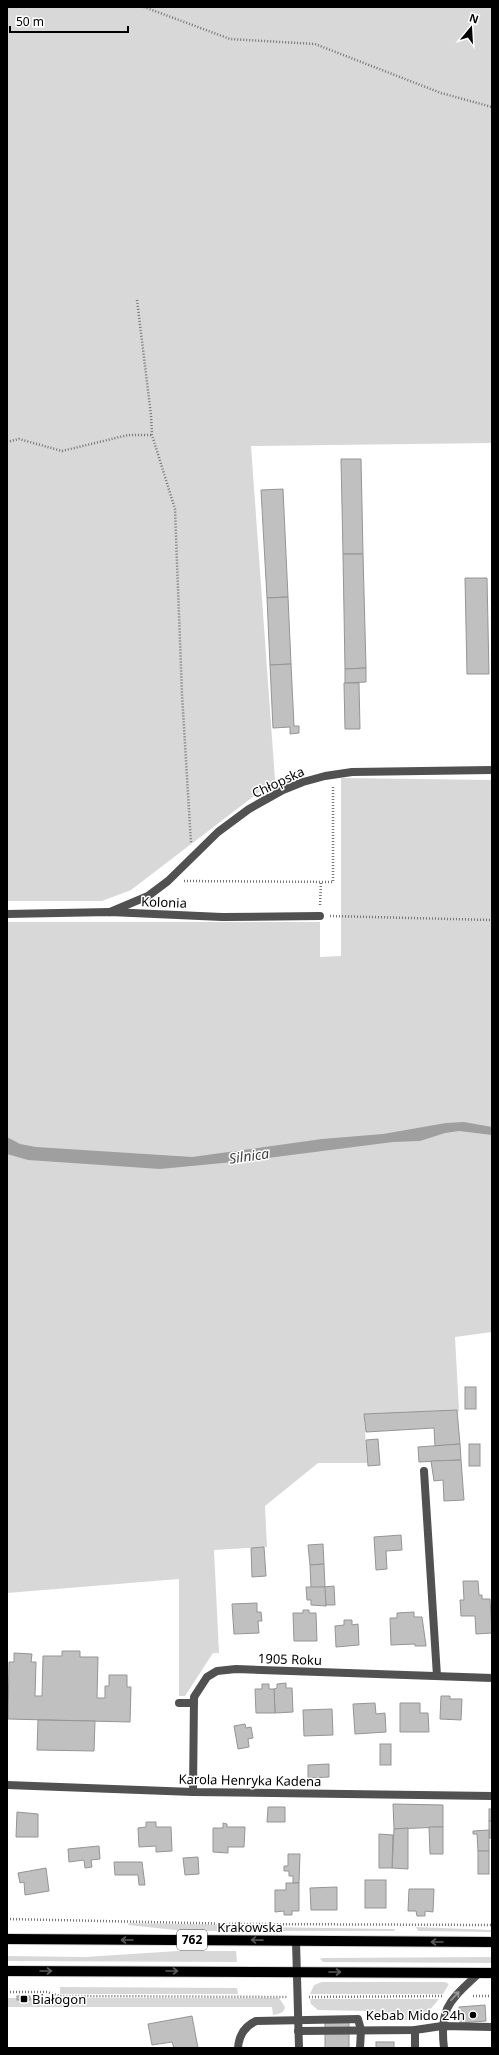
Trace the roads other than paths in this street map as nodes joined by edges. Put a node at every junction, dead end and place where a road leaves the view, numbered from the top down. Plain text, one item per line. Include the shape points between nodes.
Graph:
1 (492, 770) edge
2 (110, 912) junction
3 (7, 914) edge
4 (320, 916) road end
5 (424, 1471) dead end
6 (437, 1676) junction
7 (492, 1678) edge
8 (179, 1702) dead end
9 (194, 1703) junction
10 (7, 1785) edge
11 (193, 1792) junction
12 (492, 1796) edge
13 (7, 1939) edge
14 (296, 1941) junction
15 (492, 1942) edge
16 (7, 1971) edge
17 (296, 1972) junction
18 (479, 1973) junction
19 (492, 1973) edge
20 (298, 2020) junction
21 (442, 2026) junction
22 (492, 2027) edge
23 (360, 2030) junction
24 (415, 2030) junction
25 (298, 2031) junction
26 (238, 2048) edge
27 (299, 2048) edge
28 (360, 2048) edge
29 (415, 2048) edge
30 (444, 2048) edge

1 - 2 street, Chłopska via 352,772 303,782 249,809 218,832 168,881 148,896
2 - 3 street, Kolonia
2 - 4 street, Kolonia via 222,917
5 - 6 street
6 - 7 street, 1905 Roku
6 - 9 street, 1905 Roku via 236,1669 217,1671 200,1685
8 - 9 street
9 - 11 street, 1905 Roku
10 - 11 street, Karola Henryka Kadena
11 - 12 street, Karola Henryka Kadena
14 -> 13 main road, Krakowska / 762
15 -> 14 main road, Krakowska / 762
14 - 17 street
16 -> 17 main road
17 -> 18 main road
17 - 20 street
18 - 19 main road
21 -> 18 street via 447,2005
20 - 23 street via 358,2019
20 - 25 street
20 - 26 street via 256,2021 247,2025 240,2036
21 - 22 street
21 - 24 street
21 - 30 street
23 - 24 street
23 - 25 street
23 - 28 street
24 - 29 street
25 - 27 street

